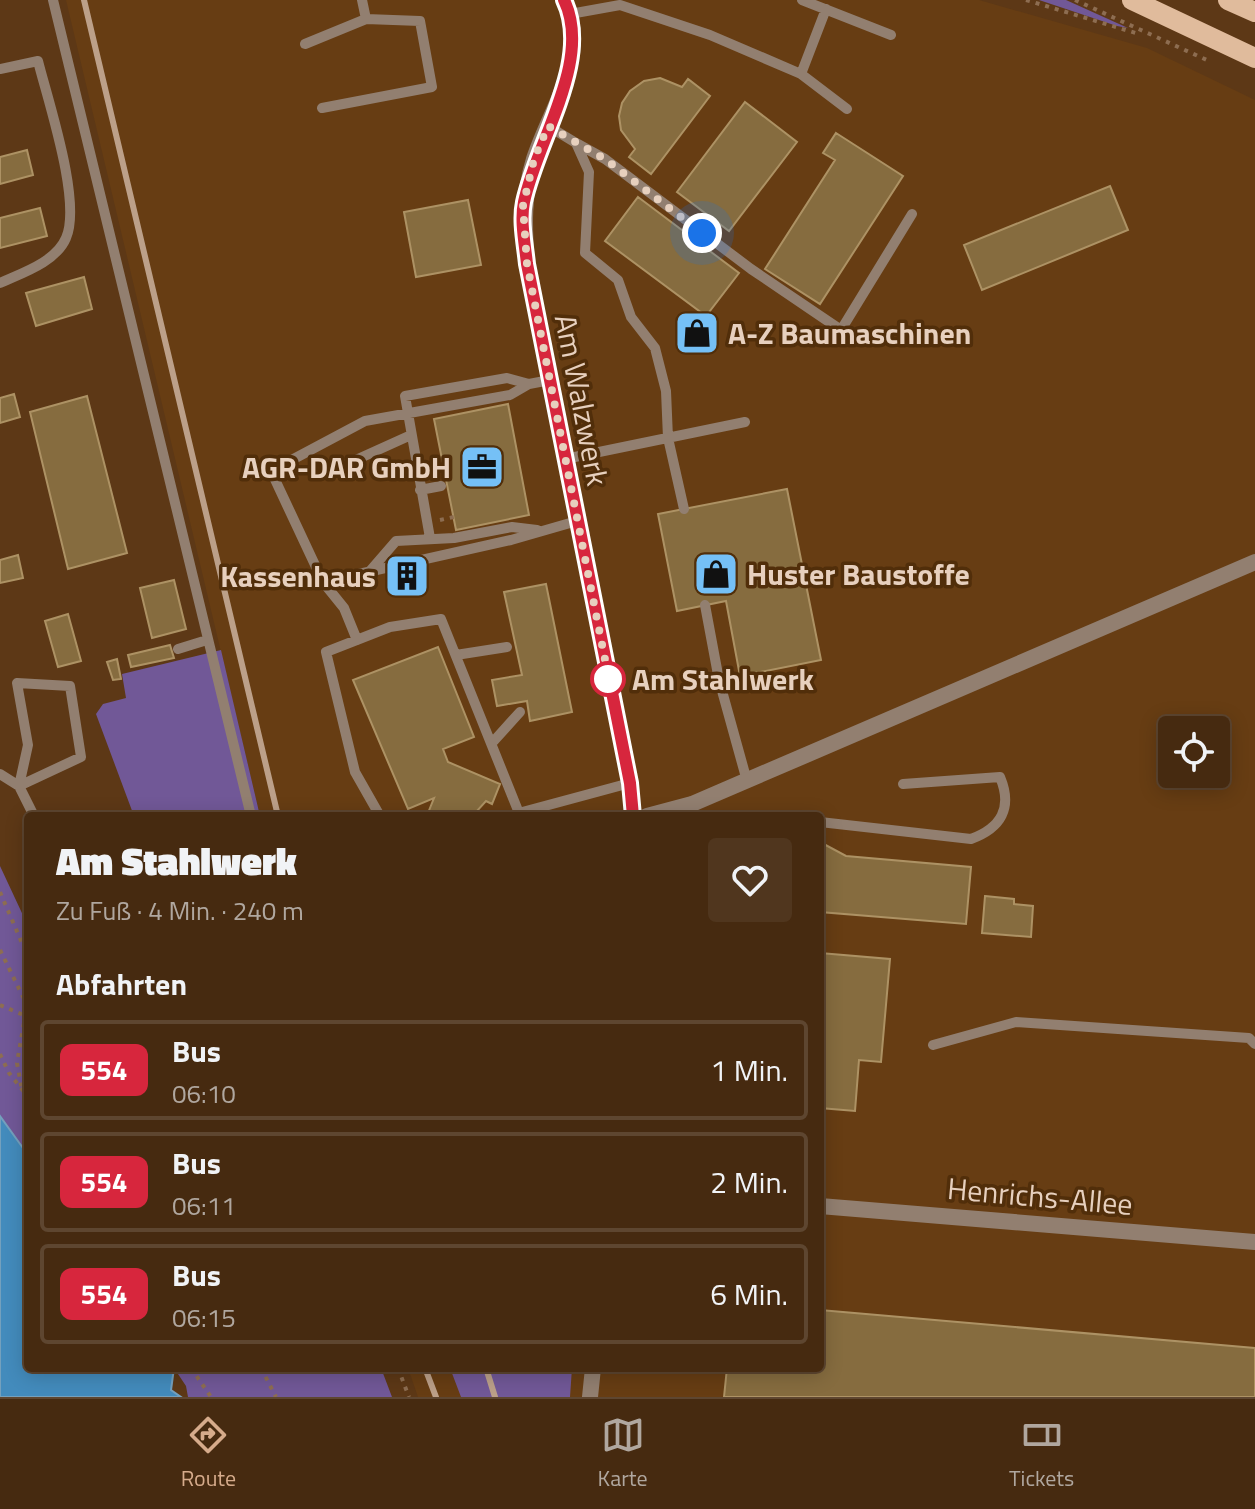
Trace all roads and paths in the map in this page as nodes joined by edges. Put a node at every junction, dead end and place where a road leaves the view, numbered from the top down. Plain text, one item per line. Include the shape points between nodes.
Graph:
1 (53, 0) edge
2 (362, 0) edge
3 (802, 0) edge
4 (1026, 0) edge
5 (1075, 0) edge
6 (1132, 0) edge
7 (1228, 0) edge
8 (567, 7) edge
9 (826, 9) junction
10 (1255, 12) edge
11 (366, 19) junction
12 (891, 35) dead end
13 (1148, 36) junction
14 (305, 44) dead end
15 (1255, 58) edge
16 (1215, 64) dead end
17 (0, 69) edge
18 (801, 74) junction
19 (322, 108) dead end
20 (847, 109) dead end
21 (548, 126) junction
22 (576, 143) junction
23 (912, 214) dead end
24 (0, 283) edge
25 (550, 380) junction
26 (529, 384) junction
27 (408, 413) junction
28 (745, 422) dead end
29 (411, 435) junction
30 (668, 438) junction
31 (565, 459) junction
32 (338, 468) dead end
33 (441, 486) dead end
34 (420, 490) junction
35 (684, 509) dead end
36 (577, 521) junction
37 (539, 530) junction
38 (430, 538) junction
39 (1255, 562) edge
40 (370, 571) junction
41 (323, 582) junction
42 (705, 605) dead end
43 (207, 640) junction
44 (357, 640) junction
45 (507, 647) dead end
46 (178, 649) dead end
47 (456, 655) junction
48 (520, 712) dead end
49 (492, 743) junction
50 (0, 774) edge
51 (747, 781) junction
52 (630, 783) junction
53 (903, 784) dead end
54 (19, 786) junction
55 (32, 812) edge
56 (250, 812) edge
57 (378, 812) edge
58 (519, 812) edge
59 (523, 812) edge
60 (633, 812) edge
61 (662, 812) edge
62 (824, 822) edge
63 (0, 892) edge
64 (24, 948) edge
65 (0, 950) edge
66 (24, 997) edge
67 (0, 1005) edge
68 (24, 1015) edge
69 (24, 1026) edge
70 (1255, 1044) edge
71 (933, 1045) dead end
72 (0, 1054) edge
73 (22, 1090) junction
74 (24, 1092) edge
75 (824, 1206) edge
76 (1255, 1242) edge
77 (194, 1372) edge
78 (263, 1372) edge
79 (400, 1372) edge
80 (593, 1372) edge
81 (211, 1397) edge
82 (276, 1397) edge
83 (409, 1397) edge
84 (590, 1397) edge

1 - 43 lane
2 - 11 lane
3 - 9 lane
4 - 13 path
5 - 13 path
6 - 15 main road
7 - 10 main road
8 - 18 lane via 620,5 710,35
8 - 21 street, Am Walzwerk via 574,52
9 - 12 lane
9 - 18 lane
11 - 14 lane
11 - 19 lane via 420,21 432,87
13 - 16 path
17 - 24 lane via 38,61 72,200 66,239 39,266
18 - 20 lane
21 - 22 lane
21 - 25 street, Am Walzwerk via 523,206 527,264
22 - 23 lane via 841,330
22 - 30 lane via 589,172 585,253 618,280 631,317 655,348 666,391
25 - 26 lane
25 - 31 street, Am Walzwerk
26 - 27 lane via 510,395
26 - 27 lane via 507,378 405,396
27 - 29 lane
27 - 41 lane via 365,421 271,471
28 - 30 lane
29 - 32 lane
29 - 34 lane
30 - 31 lane
30 - 35 lane
31 - 36 street, Am Walzwerk
33 - 34 lane
34 - 38 lane
36 - 37 lane
36 - 52 street, Am Walzwerk
37 - 38 lane via 512,527
37 - 40 lane
38 - 40 lane via 396,541
39 - 51 street
40 - 41 lane
41 - 44 lane via 344,608
42 - 51 lane
43 - 46 lane
43 - 56 lane
44 - 47 lane via 390,627 441,619
44 - 57 lane via 326,652 355,772
45 - 47 lane
47 - 49 lane
48 - 49 lane
49 - 58 lane
50 - 54 lane
51 - 61 street
52 - 59 lane
52 - 60 street, Am Walzwerk
53 - 62 lane via 1000,777 1006,791 1003,816 990,832 971,839
54 - 54 lane via 81,757 70,686 17,683 28,745
54 - 55 lane
63 - 64 path
65 - 66 path
67 - 68 path
69 - 73 path via 17,1063
70 - 71 lane via 1249,1038 1016,1022
72 - 73 path
73 - 74 path
75 - 76 street, Henrichs-Allee
77 - 81 path
78 - 82 path
79 - 83 path
80 - 84 street

